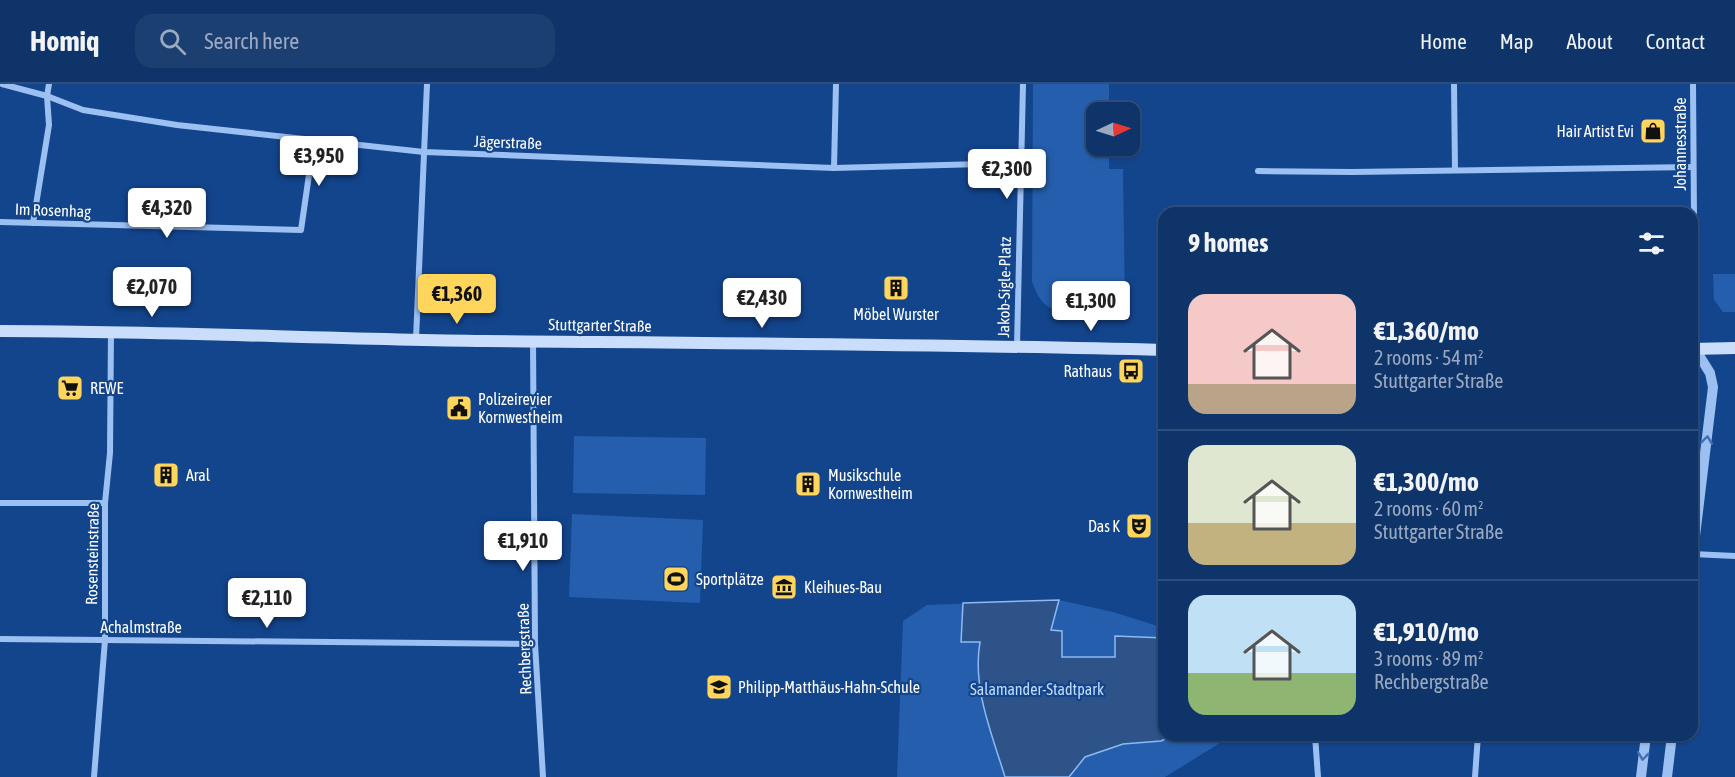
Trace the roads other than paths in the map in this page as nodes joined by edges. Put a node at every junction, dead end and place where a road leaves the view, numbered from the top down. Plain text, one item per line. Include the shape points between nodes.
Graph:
1 (2, 84) edge
2 (49, 84) edge
3 (427, 84) edge
4 (836, 84) edge
5 (1023, 84) edge
6 (1454, 84) edge
7 (1693, 84) edge
8 (47, 96) junction
9 (314, 140) junction
10 (424, 152) junction
11 (1020, 163) junction
12 (1694, 167) junction
13 (834, 168) junction
14 (1455, 170) junction
15 (1258, 171) dead end
16 (1694, 207) edge
17 (0, 222) edge
18 (33, 223) junction
19 (0, 331) edge
20 (111, 332) junction
21 (416, 339) junction
22 (533, 341) junction
23 (1017, 346) junction
24 (1735, 348) edge
25 (1158, 350) edge
26 (1698, 352) edge
27 (1698, 358) edge
28 (0, 503) edge
29 (105, 503) junction
30 (1698, 506) edge
31 (1698, 554) edge
32 (1735, 556) edge
33 (0, 639) edge
34 (105, 640) junction
35 (535, 644) junction
36 (1316, 741) edge
37 (1478, 741) edge
38 (1645, 741) edge
39 (1671, 741) edge
40 (94, 777) edge
41 (543, 777) edge
42 (1318, 777) edge
43 (1475, 777) edge
44 (1641, 777) edge
45 (1667, 777) edge

1 - 8 street, Jägerstraße
2 - 8 street
3 - 10 street
4 - 13 street
5 - 11 street, Jakob-Sigle-Platz
6 - 14 street
7 - 12 street, Johannesstraße
8 - 9 street, Jägerstraße via 83,110
8 - 18 street via 49,125
9 - 10 street, Jägerstraße
9 - 18 street, Im Rosenhag via 301,230
10 - 13 street, Jägerstraße
10 - 21 street
11 - 13 street, Jägerstraße
11 - 23 street, Jakob-Sigle-Platz
12 - 14 street
12 - 16 street, Johannesstraße
14 - 15 street
17 - 18 street, Im Rosenhag
19 - 20 main road, Stuttgarter Straße
20 - 21 main road, Stuttgarter Straße
20 - 29 street, Rosensteinstraße via 110,453
21 - 22 main road, Stuttgarter Straße
22 - 23 main road, Stuttgarter Straße
22 - 35 street, Rechbergstraße
23 - 25 main road, Stuttgarter Straße
24 - 26 main road
30 -> 27 street via 1713,387 1710,373
28 - 29 street
29 - 34 street, Rosensteinstraße
31 - 32 street
33 - 34 street, Achalmstraße
34 - 35 street, Achalmstraße
34 - 40 street, Rosensteinstraße
35 - 41 street, Rechbergstraße
36 - 42 street
37 - 43 street
38 -> 44 street
39 - 45 street

